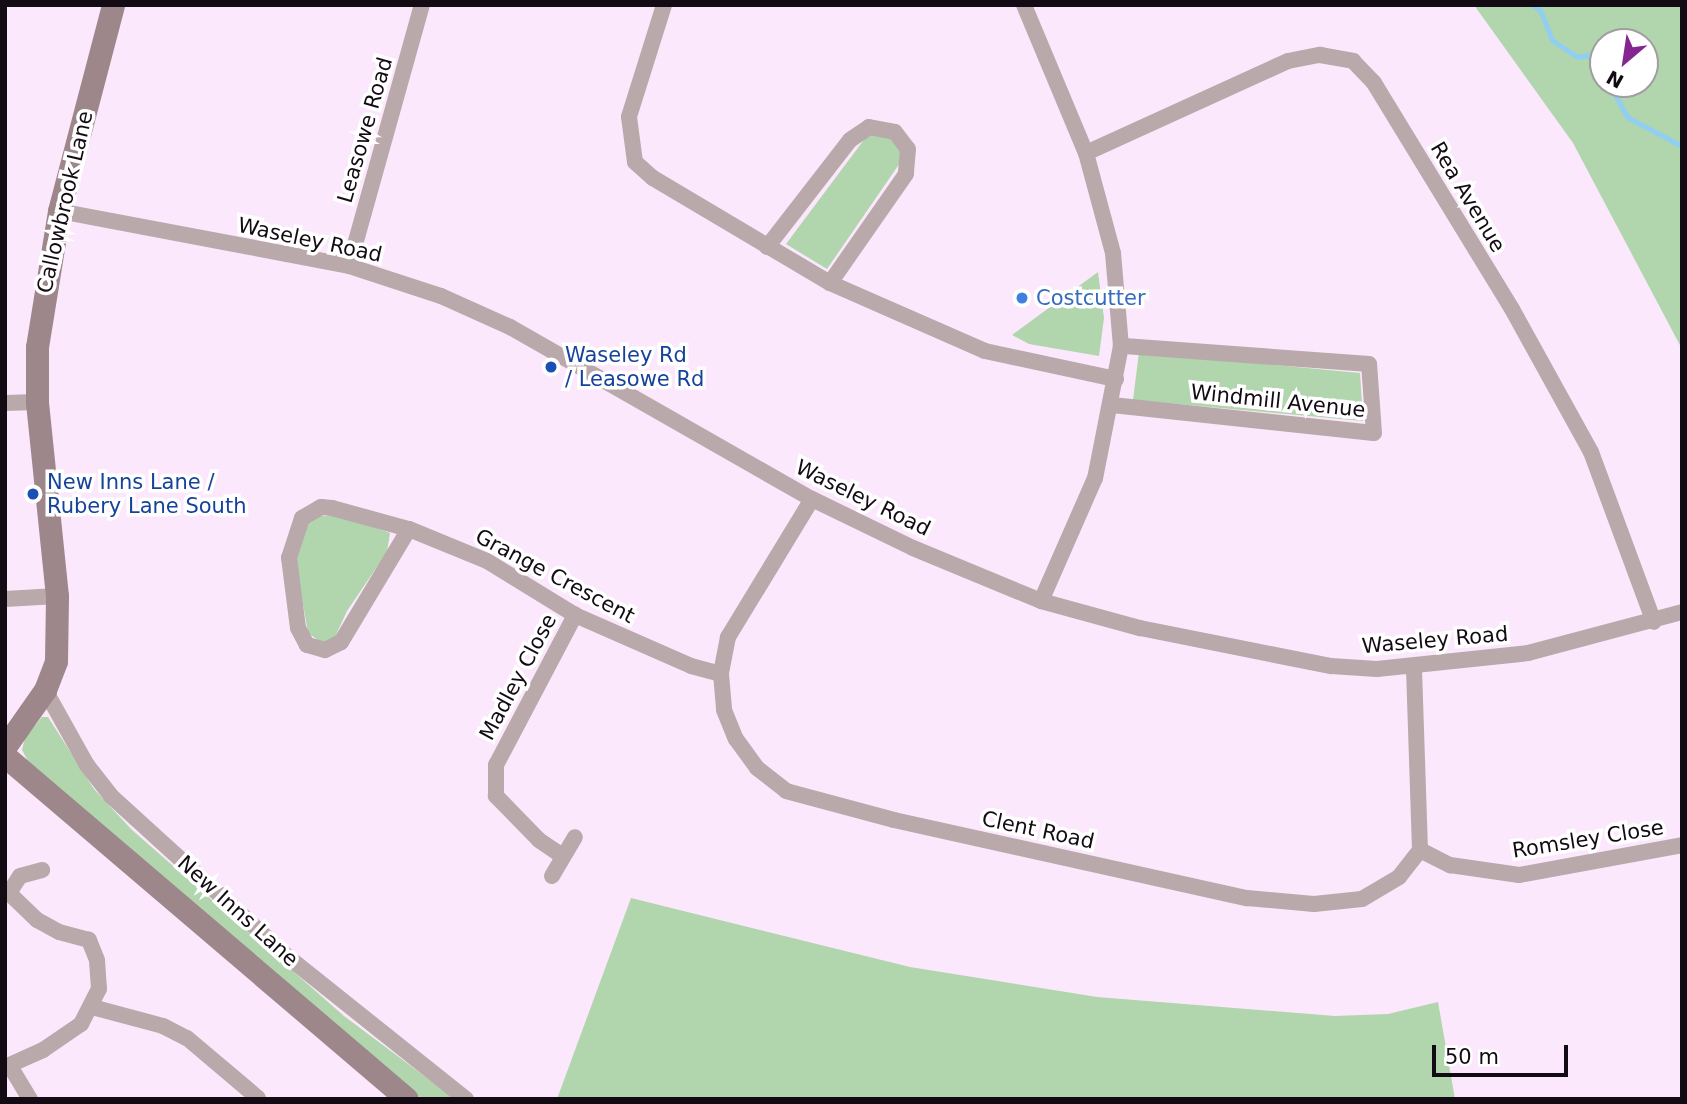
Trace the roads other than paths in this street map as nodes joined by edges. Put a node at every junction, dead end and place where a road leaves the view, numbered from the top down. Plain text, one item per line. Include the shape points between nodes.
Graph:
1 (113, 5) edge
2 (422, 5) edge
3 (665, 5) edge
4 (1024, 5) edge
5 (1086, 153) junction
6 (59, 211) junction
7 (767, 247) junction
8 (349, 266) junction
9 (830, 283) junction
10 (1121, 346) junction
11 (1116, 379) junction
12 (37, 402) junction
13 (5, 403) edge
14 (1112, 405) junction
15 (812, 499) junction
16 (409, 529) junction
17 (57, 596) junction
18 (5, 599) edge
19 (1041, 601) junction
20 (1682, 612) edge
21 (575, 615) junction
22 (1654, 622) junction
23 (1413, 667) junction
24 (721, 674) junction
25 (45, 690) junction
26 (5, 747) edge
27 (5, 756) edge
28 (575, 837) dead end
29 (1682, 845) edge
30 (1420, 850) junction
31 (561, 855) junction
32 (42, 870) dead end
33 (552, 876) dead end
34 (92, 1007) junction
35 (8, 1066) edge
36 (258, 1098) edge
37 (30, 1099) edge
38 (407, 1099) edge
39 (466, 1099) edge

1 - 6 street, Callowbrook Lane
2 - 8 street, Leasowe Road
3 - 7 street via 629,117 635,162 653,178
4 - 5 street
5 - 10 street via 1113,253
5 - 22 street, Rea Avenue via 1288,61 1320,55 1353,61 1374,83 1512,309 1591,452
6 - 8 street, Waseley Road
6 - 12 street, Callowbrook Lane via 37,347
7 - 9 street
7 - 9 street via 850,140 869,127 895,132 908,149 906,174
8 - 15 street, Waseley Road via 441,296 510,327
9 - 11 street via 985,351
10 - 11 street
10 - 14 street, Windmill Avenue via 1369,364 1374,433
11 - 14 street
12 - 13 street
12 - 17 street
14 - 19 street via 1091,490
15 - 19 street, Waseley Road via 913,548
15 - 24 street, Clent Road via 728,636
16 - 16 street, Grange Crescent via 332,508 321,507 302,518 289,558 298,628 307,645 325,650 341,642
16 - 21 street, Grange Crescent via 487,561
17 - 18 street
17 - 25 street via 59,640
19 - 23 street, Waseley Road via 1140,628 1331,666
20 - 22 street, Waseley Road
21 - 24 street, Grange Crescent via 691,666
21 - 31 street, Madley Close via 496,765 496,796
22 - 23 street, Waseley Road via 1528,653
23 - 30 street
24 - 30 street, Clent Road via 724,710 736,739 757,768 786,791 894,820 1247,898 1314,904 1362,899 1399,877
25 - 26 street
25 - 39 street, New Inns Lane via 87,765 111,796 309,974
27 - 38 street, New Inns Lane
28 - 31 street
29 - 30 street, Romsley Close via 1519,875 1450,865
31 - 33 street
32 - 34 street via 20,876 9,892 48,926 89,940 97,960 99,989
34 - 35 street via 80,1024
34 - 36 street via 163,1026 187,1038
35 - 37 street

